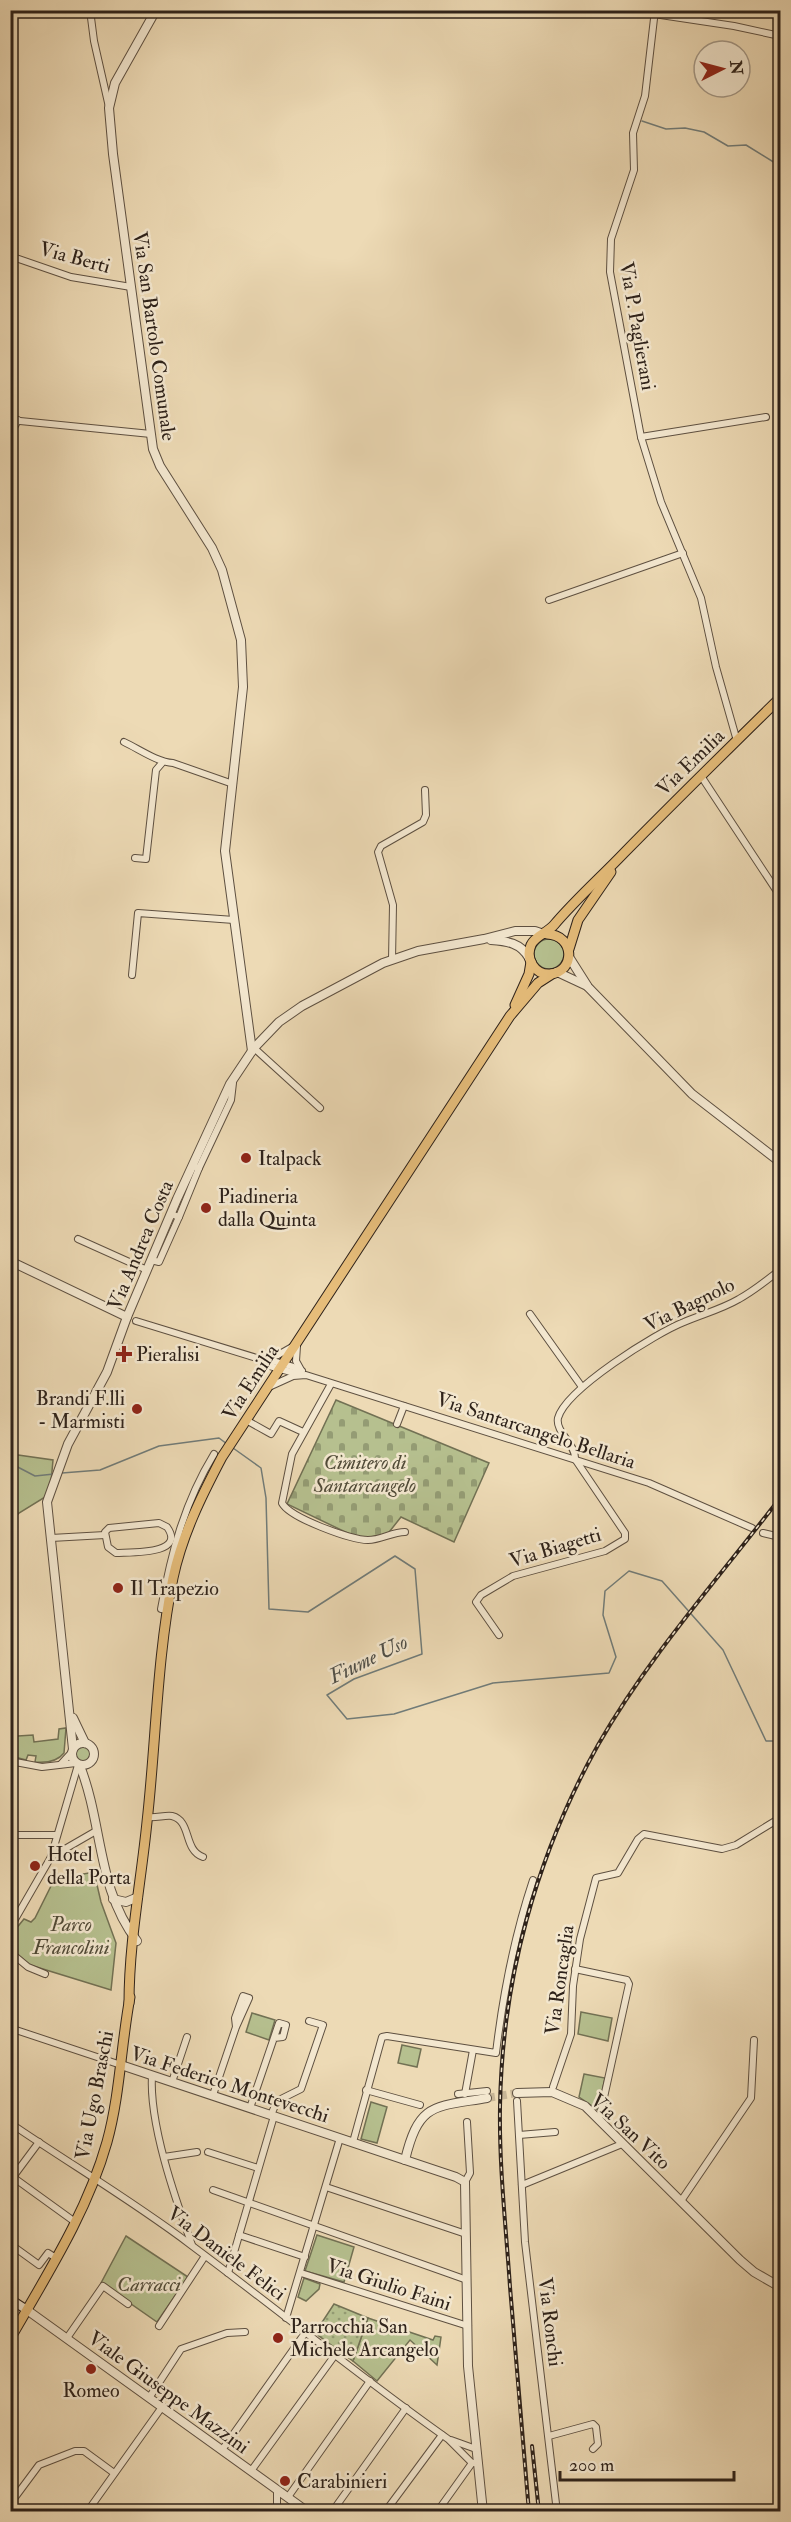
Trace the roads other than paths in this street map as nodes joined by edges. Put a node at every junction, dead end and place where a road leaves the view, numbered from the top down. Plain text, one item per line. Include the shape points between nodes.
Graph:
1 (90, 10) edge
2 (156, 10) edge
3 (655, 12) edge
4 (780, 36) edge
5 (110, 108) junction
6 (10, 256) edge
7 (131, 287) junction
8 (766, 417) dead end
9 (14, 420) edge
10 (151, 434) junction
11 (10, 435) edge
12 (641, 437) junction
13 (683, 553) junction
14 (549, 600) dead end
15 (780, 698) edge
16 (737, 741) junction
17 (124, 742) dead end
18 (162, 763) junction
19 (701, 776) junction
20 (232, 784) junction
21 (425, 790) dead end
22 (625, 852) junction
23 (135, 858) dead end
24 (780, 896) edge
25 (234, 920) junction
26 (545, 934) junction
27 (484, 939) junction
28 (569, 954) junction
29 (392, 960) junction
30 (530, 960) junction
31 (554, 973) junction
32 (132, 975) dead end
33 (588, 987) junction
34 (510, 1016) junction
35 (253, 1050) junction
36 (320, 1108) dead end
37 (780, 1162) edge
38 (78, 1239) dead end
39 (10, 1261) edge
40 (147, 1270) junction
41 (780, 1270) edge
42 (530, 1314) dead end
43 (127, 1317) junction
44 (136, 1321) dead end
45 (297, 1342) junction
46 (263, 1361) junction
47 (281, 1367) junction
48 (303, 1374) junction
49 (329, 1387) junction
50 (582, 1387) junction
51 (266, 1390) junction
52 (404, 1406) junction
53 (244, 1423) junction
54 (397, 1424) dead end
55 (303, 1432) junction
56 (214, 1454) dead end
57 (575, 1459) junction
58 (752, 1528) dead end
59 (405, 1532) dead end
60 (763, 1533) dead end
61 (105, 1535) junction
62 (780, 1537) edge
63 (51, 1538) junction
64 (169, 1610) junction
65 (499, 1635) dead end
66 (70, 1713) junction
67 (85, 1743) junction
68 (73, 1751) junction
69 (10, 1761) edge
70 (61, 1764) junction
71 (78, 1764) junction
72 (90, 1764) junction
73 (89, 1791) junction
74 (148, 1817) junction
75 (780, 1818) edge
76 (96, 1831) junction
77 (10, 1835) edge
78 (57, 1835) junction
79 (40, 1837) junction
80 (52, 1854) junction
81 (203, 1857) dead end
82 (533, 1880) dead end
83 (138, 1897) junction
84 (113, 1899) junction
85 (10, 1928) edge
86 (133, 1936) junction
87 (10, 1952) edge
88 (575, 1969) junction
89 (45, 1974) dead end
90 (129, 2003) junction
91 (309, 2021) dead end
92 (236, 2027) dead end
93 (10, 2028) edge
94 (187, 2037) dead end
95 (274, 2038) dead end
96 (754, 2040) dead end
97 (473, 2050) junction
98 (121, 2065) junction
99 (152, 2075) junction
100 (172, 2082) junction
101 (553, 2087) dead end
102 (366, 2090) junction
103 (487, 2095) joint
104 (213, 2096) junction
105 (517, 2097) joint
106 (420, 2105) dead end
107 (250, 2108) junction
108 (273, 2115) junction
109 (599, 2120) junction
110 (467, 2122) dead end
111 (10, 2123) edge
112 (555, 2132) dead end
113 (519, 2135) junction
114 (340, 2138) junction
115 (39, 2142) junction
116 (353, 2142) junction
117 (622, 2144) junction
118 (197, 2152) dead end
119 (208, 2152) dead end
120 (164, 2157) junction
121 (401, 2159) junction
122 (258, 2168) junction
123 (95, 2177) junction
124 (11, 2178) edge
125 (465, 2182) junction
126 (522, 2185) junction
127 (326, 2187) junction
128 (213, 2190) dead end
129 (681, 2201) junction
130 (248, 2202) junction
131 (75, 2222) junction
132 (314, 2226) junction
133 (466, 2234) junction
134 (239, 2235) junction
135 (10, 2244) edge
136 (192, 2245) junction
137 (205, 2256) junction
138 (305, 2257) junction
139 (57, 2258) junction
140 (228, 2273) junction
141 (301, 2273) junction
142 (467, 2280) junction
143 (780, 2287) edge
144 (10, 2299) edge
145 (128, 2304) dead end
146 (27, 2310) junction
147 (286, 2318) junction
148 (159, 2326) dead end
149 (468, 2326) junction
150 (245, 2332) dead end
151 (305, 2333) junction
152 (67, 2338) junction
153 (10, 2339) edge
154 (335, 2355) junction
155 (370, 2380) junction
156 (149, 2398) junction
157 (162, 2407) junction
158 (406, 2408) junction
159 (549, 2436) junction
160 (445, 2437) junction
161 (593, 2448) dead end
162 (222, 2450) junction
163 (472, 2450) junction
164 (475, 2463) junction
165 (251, 2471) junction
166 (114, 2473) junction
167 (278, 2490) junction
168 (288, 2497) junction
169 (10, 2504) edge
170 (87, 2511) edge
171 (277, 2511) edge
172 (308, 2511) edge
173 (332, 2511) edge
174 (385, 2511) edge
175 (437, 2511) edge
176 (483, 2511) edge
177 (558, 2511) edge

1 - 5 street
2 - 5 street, Via San Bartolo Comunale via 115,83
3 - 4 street
3 - 12 street, Via P. Paglierani via 645,96 633,133 634,170 610,248 610,272
5 - 7 street, Via San Bartolo Comunale
6 - 7 street, Via Berti via 71,277
7 - 10 street, Via San Bartolo Comunale
8 - 12 street
9 - 10 street
9 - 11 street
10 - 20 street, Via San Bartolo Comunale via 160,466 217,559 241,640 243,687
12 - 13 street, Via P. Paglierani via 661,502
13 - 14 street
13 - 16 street, Via P. Paglierani via 701,598
15 - 16 main road, Via Emilia
16 - 19 main road, Via Emilia
17 - 18 street
18 - 20 street via 173,763
18 - 23 street via 156,770 146,859
19 - 22 main road, Via Emilia
19 - 24 street
20 - 25 street, Via San Bartolo Comunale via 225,851
21 - 29 street via 423,822 381,846 378,852 393,904
22 - 26 main road, Via Emilia
22 - 28 main road, Via Emilia via 578,920
25 - 32 street via 138,913
25 - 35 street, Via San Bartolo Comunale
26 - 27 street, Via Andrea Costa via 515,931
26 - 28 main road via 559,936
26 - 30 main road, Via Emilia via 530,946
27 - 29 street, Via Andrea Costa
27 - 30 street, Via Andrea Costa via 517,944
28 - 31 main road, Via Emilia via 563,969
28 - 33 street
29 - 35 street, Via Andrea Costa via 302,1006 279,1022
30 - 31 main road via 540,972
30 - 34 main road, Via Emilia via 529,974
31 - 33 street
31 - 34 main road, Via Emilia via 538,983
33 - 37 street via 692,1094
34 - 45 main road, Via Emilia
35 - 36 street
35 - 40 street, Via Andrea Costa via 233,1079
38 - 40 street
39 - 43 street
40 - 43 street, Via Andrea Costa
41 - 50 street, Via Bagnolo via 739,1299 672,1327
42 - 50 street
43 - 63 street, Via Andrea Costa via 107,1372 68,1444 48,1498
44 - 46 street, Via Santarcangelo Bellaria
45 - 46 street
45 - 47 main road, Via Emilia
45 - 48 street via 296,1361
46 - 47 street, Via Santarcangelo Bellaria
46 - 51 street via 269,1376
47 - 48 street, Via Santarcangelo Bellaria via 292,1365
47 - 51 main road, Via Emilia
48 - 49 street, Via Santarcangelo Bellaria
48 - 51 street via 286,1378
49 - 52 street, Via Santarcangelo Bellaria
49 - 55 street
50 - 57 street, Via Bagnolo via 561,1412 558,1422 574,1447
51 - 53 main road, Via Emilia
52 - 54 street
52 - 57 street, Via Santarcangelo Bellaria
53 - 55 street via 271,1434 279,1421
53 - 64 main road, Via Emilia via 191,1520
55 - 59 street via 292,1454 282,1503 290,1513 358,1539
56 - 64 street via 190,1500 174,1544 161,1609
57 - 58 street, Via Santarcangelo Bellaria via 649,1483
57 - 65 street, Via Biagetti via 625,1533 624,1541 605,1551 513,1576 476,1600
60 - 62 street
61 - 61 street via 108,1547 116,1553 161,1550 170,1538 167,1527 157,1523 110,1527
61 - 63 street
63 - 66 street, Via Andrea Costa
64 - 74 main road, Via Emilia
66 - 67 street, Via Andrea Costa
66 - 68 street, Via Andrea Costa
67 - 68 street via 78,1744
67 - 72 street via 95,1754
68 - 70 street
68 - 71 street
69 - 70 street via 42,1767
70 - 71 street
71 - 72 street
71 - 73 street
71 - 78 street
72 - 73 street
73 - 76 street
74 - 81 street via 173,1816 179,1820 191,1849
74 - 83 main road, Via Emilia
75 - 88 street, Via Roncaglia via 736,1845 722,1849 656,1834 641,1835 618,1873 595,1881
76 - 80 street
76 - 84 street
77 - 79 street
78 - 79 street
78 - 80 street
79 - 80 street via 48,1843
80 - 85 street
82 - 97 street via 502,1999 496,2053
83 - 84 street via 126,1902
83 - 86 main road, Via Ugo Braschi
84 - 86 street
86 - 90 main road, Via Ugo Braschi
86 - 90 main road, Via Ugo Braschi
87 - 89 street via 28,1967
88 - 101 street, Via Roncaglia via 571,2034
88 - 109 street via 627,1980 629,1984
90 - 98 main road, Via Ugo Braschi
91 - 108 street via 323,2025 300,2089 277,2102
92 - 104 street
93 - 98 street, Via Federico Montevecchi
94 - 100 street
95 - 107 street
96 - 129 street, Via San Vito via 752,2098
97 - 102 street via 384,2036
97 - 103 street via 462,2094
98 - 99 street, Via Federico Montevecchi
98 - 123 main road, Via Ugo Braschi via 107,2141
99 - 100 street, Via Federico Montevecchi
99 - 120 street
100 - 104 street, Via Federico Montevecchi
102 - 106 street
102 - 116 street
103 - 121 street via 434,2109 420,2119
104 - 107 street, Via Federico Montevecchi
105 - 109 street, Via San Vito via 537,2091 556,2093 585,2106
105 - 113 street, Via Ronchi
107 - 108 street, Via Federico Montevecchi
108 - 114 street, Via Federico Montevecchi
108 - 122 street
109 - 117 street, Via San Vito
110 - 125 street via 470,2173
111 - 115 street, Via Daniele Felici
112 - 113 street
113 - 126 street, Via Ronchi
114 - 116 street, Via Federico Montevecchi
114 - 127 street
115 - 123 street, Via Daniele Felici
115 - 124 street
116 - 121 street, Via Federico Montevecchi
117 - 126 street
117 - 129 street, Via San Vito
118 - 120 street
119 - 122 street
120 - 136 street
121 - 125 street, Via Federico Montevecchi
122 - 130 street
123 - 131 main road, Via Ugo Braschi
123 - 136 street, Via Daniele Felici
124 - 131 street
125 - 133 street
126 - 159 street, Via Ronchi via 528,2274
127 - 132 street
127 - 133 street
128 - 130 street
129 - 143 street, Via San Vito via 740,2260
130 - 132 street
130 - 134 street
131 - 139 main road, Via Ugo Braschi
132 - 138 street
132 - 142 street
133 - 142 street
134 - 138 street
134 - 140 street
135 - 139 street via 39,2265 48,2253
136 - 137 street, Via Daniele Felici
137 - 140 street, Via Daniele Felici
137 - 148 street
138 - 141 street
139 - 146 main road, Via Ugo Braschi
140 - 147 street, Via Daniele Felici
141 - 147 street
141 - 149 street, Via Giulio Faini
142 - 149 street
144 - 146 main road, Viale Giuseppe Mazzini
145 - 152 street via 103,2286
146 - 152 street, Viale Giuseppe Mazzini
146 - 153 main road, Via Ugo Braschi
147 - 151 street, Via Daniele Felici
149 - 163 street
150 - 156 street via 227,2333 181,2349
151 - 154 street, Via Daniele Felici
151 - 162 street
152 - 156 street, Viale Giuseppe Mazzini
154 - 155 street, Via Daniele Felici
154 - 165 street
155 - 158 street, Via Daniele Felici
155 - 168 street
156 - 157 street, Viale Giuseppe Mazzini
157 - 162 street, Viale Giuseppe Mazzini
157 - 166 street
158 - 160 street, Via Daniele Felici
158 - 173 street
159 - 161 street via 593,2424 598,2444
159 - 177 street, Via Ronchi
160 - 163 street, Via Daniele Felici
160 - 164 street, Via Daniele Felici
160 - 174 street
162 - 165 street, Viale Giuseppe Mazzini
163 - 164 street
164 - 175 street
164 - 176 street
165 - 167 street, Viale Giuseppe Mazzini
166 - 169 street via 84,2451 75,2451 39,2464
166 - 170 street
167 - 168 street, Viale Giuseppe Mazzini
167 - 171 street
168 - 172 street, Viale Giuseppe Mazzini

